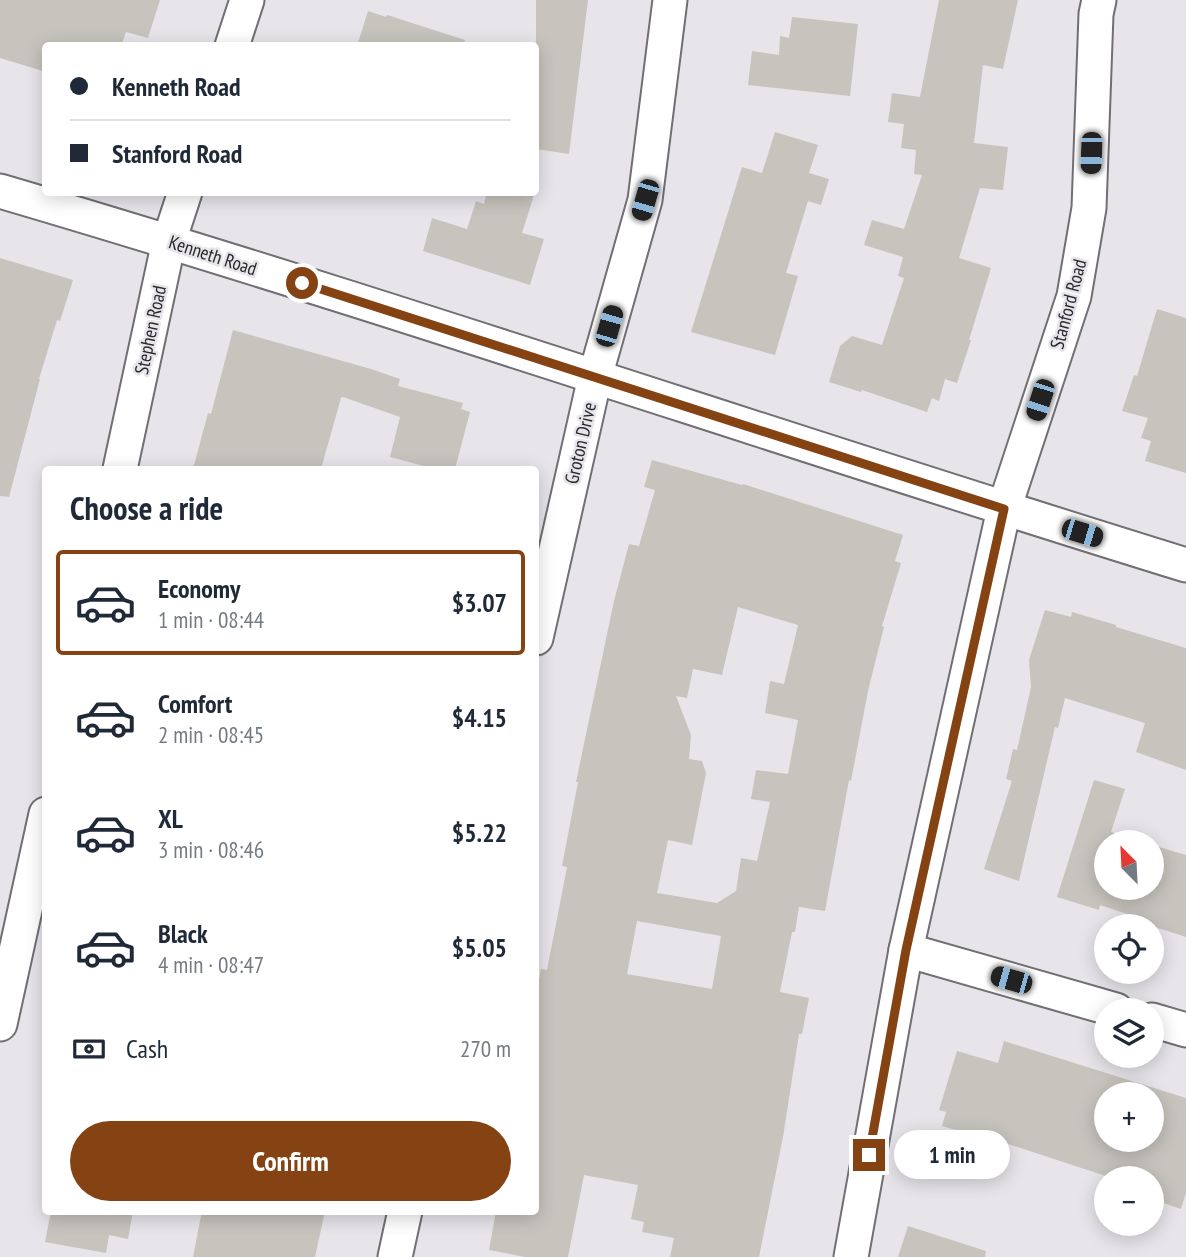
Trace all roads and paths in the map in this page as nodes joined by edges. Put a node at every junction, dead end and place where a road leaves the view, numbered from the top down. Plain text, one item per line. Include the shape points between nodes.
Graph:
1 (247, 0) edge
2 (670, 0) edge
3 (1099, 0) edge
4 (233, 42) edge
5 (0, 191) edge
6 (184, 196) edge
7 (169, 241) junction
8 (595, 377) junction
9 (121, 466) edge
10 (1004, 509) junction
11 (1186, 565) edge
12 (539, 625) edge
13 (42, 832) edge
14 (906, 950) junction
15 (1094, 1004) edge
16 (0, 1024) edge
17 (1164, 1024) edge
18 (1186, 1030) edge
19 (404, 1215) edge
20 (395, 1257) edge
21 (851, 1257) edge

1 - 4 street
2 - 8 street, Groton Drive via 645,200
3 - 10 street, Stanford Road via 1089,208 1074,296
5 - 7 street, Kenneth Road
6 - 7 street, Stephen Road
7 - 8 street, Kenneth Road
7 - 9 street, Stephen Road
8 - 10 street, Kenneth Road
8 - 12 street, Groton Drive
10 - 11 street, Kenneth Road
10 - 14 street, Stanford Road
13 - 16 street
14 - 15 street
14 - 21 street, Stanford Road
17 - 18 street
19 - 20 street

